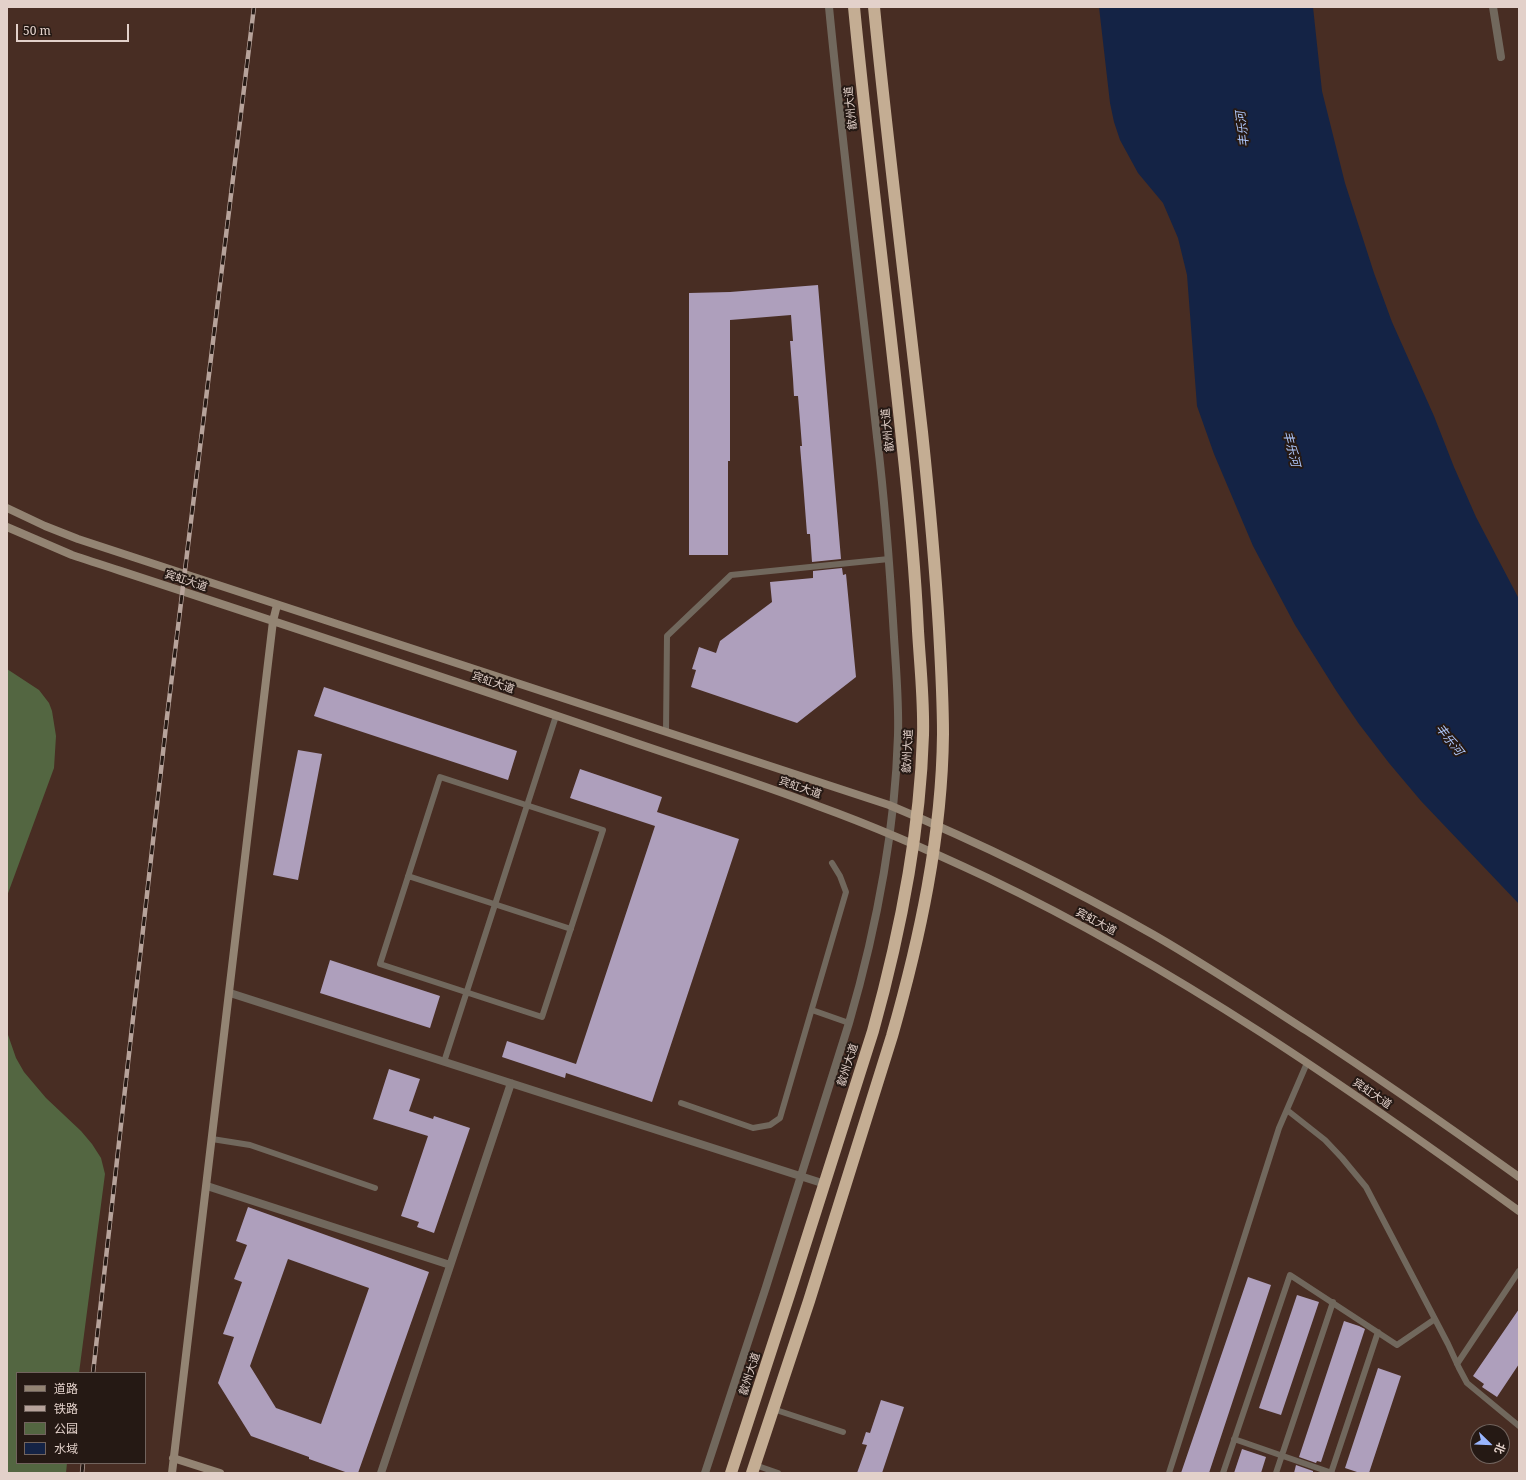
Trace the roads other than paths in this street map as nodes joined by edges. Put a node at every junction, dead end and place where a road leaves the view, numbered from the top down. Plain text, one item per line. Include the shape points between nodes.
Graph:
1 (829, 7) edge
2 (854, 7) edge
3 (874, 7) edge
4 (1493, 7) edge
5 (1501, 56) dead end
6 (7, 508) edge
7 (7, 527) edge
8 (889, 559) junction
9 (277, 604) junction
10 (273, 621) junction
11 (556, 716) junction
12 (666, 732) junction
13 (527, 805) junction
14 (893, 806) junction
15 (916, 816) junction
16 (936, 824) junction
17 (889, 834) junction
18 (913, 844) junction
19 (932, 853) junction
20 (832, 863) dead end
21 (408, 876) junction
22 (495, 904) junction
23 (571, 928) junction
24 (467, 992) junction
25 (230, 993) junction
26 (812, 1010) junction
27 (849, 1024) junction
28 (444, 1062) junction
29 (1307, 1063) junction
30 (510, 1083) junction
31 (681, 1104) dead end
32 (1287, 1110) junction
33 (212, 1138) junction
34 (801, 1176) junction
35 (1519, 1177) edge
36 (824, 1184) junction
37 (207, 1186) junction
38 (375, 1188) dead end
39 (1519, 1211) edge
40 (450, 1265) junction
41 (1519, 1271) edge
42 (1333, 1302) junction
43 (1435, 1319) junction
44 (1378, 1332) junction
45 (1457, 1364) junction
46 (773, 1409) junction
47 (1519, 1426) edge
48 (843, 1432) dead end
49 (1234, 1440) junction
50 (1282, 1456) junction
51 (173, 1458) junction
52 (754, 1469) edge
53 (172, 1473) edge
54 (220, 1473) edge
55 (381, 1473) edge
56 (705, 1473) edge
57 (731, 1473) edge
58 (778, 1473) edge
59 (1169, 1473) edge
60 (1223, 1473) edge
61 (1276, 1473) edge
62 (1331, 1473) edge

1 - 8 street
2 - 15 highway, 歙州大道 via 899,409 915,580 923,733
3 - 16 highway via 936,578 943,733
4 - 5 street
6 - 9 main road, 宾虹大道 via 78,539
7 - 10 main road, 宾虹大道 via 72,555
8 - 12 lane via 731,575 667,636
8 - 14 street via 898,733
9 - 10 main road
9 - 12 main road, 宾虹大道
10 - 11 main road, 宾虹大道
10 - 25 main road
11 - 13 lane
11 - 17 main road, 宾虹大道 via 816,805
12 - 14 main road, 宾虹大道
13 - 21 lane via 440,777
13 - 22 lane
13 - 23 lane via 603,830
14 - 15 main road, 宾虹大道
14 - 17 street
15 - 16 main road, 宾虹大道
15 - 18 highway, 歙州大道
16 - 19 highway
16 - 35 main road, 宾虹大道 via 1054,881 1202,963 1349,1058
17 - 18 main road, 宾虹大道
17 - 27 street via 871,939
18 - 19 main road, 宾虹大道
18 - 36 highway, 歙州大道 via 885,987
19 - 29 main road, 宾虹大道 via 1034,901 1140,958 1225,1009
19 - 46 highway via 915,948 896,1022
20 - 26 lane via 846,892
21 - 22 lane
21 - 24 lane via 380,964
22 - 23 lane
22 - 24 lane
23 - 24 lane via 542,1017
24 - 28 lane
25 - 28 street
25 - 33 main road
26 - 27 lane
26 - 31 lane via 780,1118 776,1122 753,1128
27 - 34 street
28 - 30 street
29 - 32 lane
29 - 39 main road, 宾虹大道
30 - 34 street
30 - 40 street
32 - 43 lane via 1325,1140 1366,1187
32 - 59 lane via 1279,1128
33 - 37 main road
33 - 38 lane via 250,1145
34 - 36 street
34 - 56 street
36 - 57 highway, 歙州大道
37 - 40 street
37 - 51 main road
40 - 55 street
41 - 45 lane
42 - 44 lane
42 - 49 lane via 1290,1274
42 - 50 lane
43 - 44 lane via 1398,1345
43 - 45 lane
44 - 62 lane
45 - 47 lane via 1467,1383
46 - 48 lane
46 - 52 highway
49 - 50 lane
49 - 60 lane
50 - 61 lane
50 - 62 lane
51 - 53 main road
51 - 54 main road
52 - 58 lane

